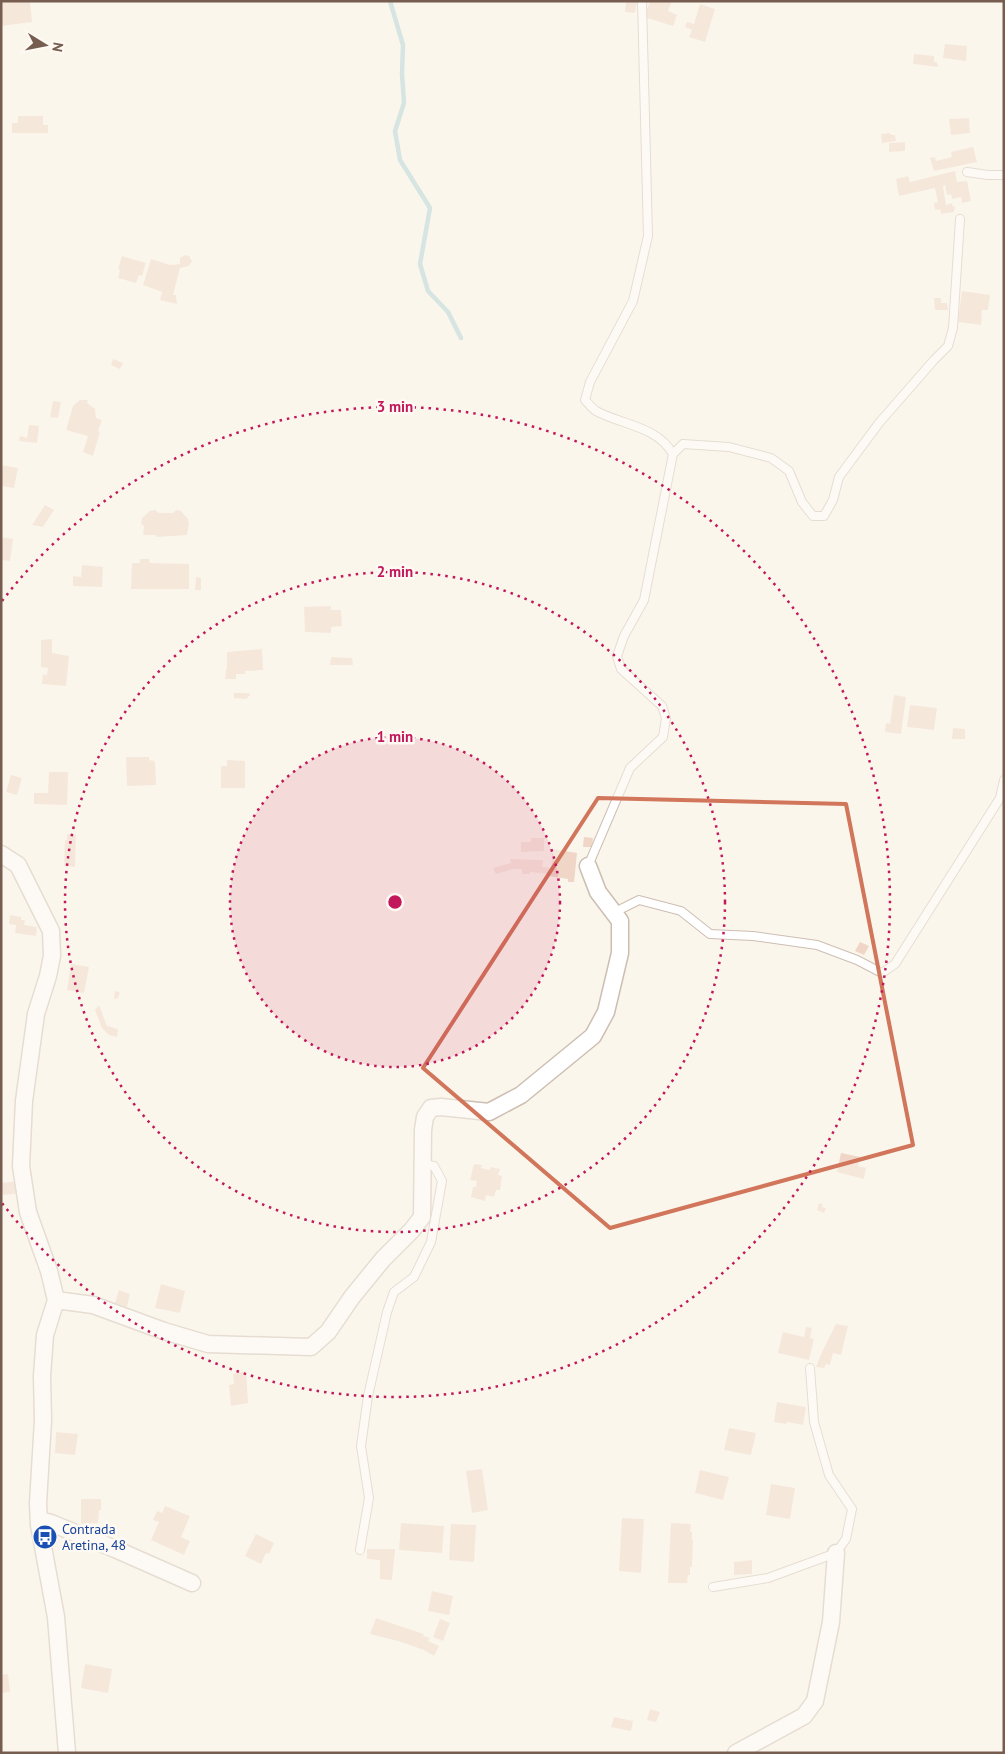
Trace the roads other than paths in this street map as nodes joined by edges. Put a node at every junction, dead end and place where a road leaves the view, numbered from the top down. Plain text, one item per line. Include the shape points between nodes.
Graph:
1 (642, 1) edge
2 (968, 172) dead end
3 (1004, 175) edge
4 (960, 219) dead end
5 (673, 454) junction
6 (1004, 780) edge
7 (1, 854) edge
8 (588, 866) joint
9 (616, 916) junction
10 (422, 1164) junction
11 (56, 1300) junction
12 (810, 1368) dead end
13 (39, 1520) junction
14 (360, 1550) dead end
15 (836, 1553) junction
16 (192, 1583) dead end
17 (713, 1587) dead end
18 (67, 1753) edge
19 (736, 1753) edge

1 - 5 lane via 648,236 633,301 590,382 585,400 594,410 644,430 667,444
2 - 3 lane
4 - 5 lane via 948,346 880,423 839,477 824,516 813,516 802,502 789,471 771,458 729,447 683,444
5 - 8 lane via 644,600 617,656 621,669 662,706 666,718 663,737 630,768
6 - 9 lane via 1000,798 895,964 882,973 818,945 710,934 681,911 639,900 621,909
7 - 11 street via 18,865 51,931 52,956 36,1014 24,1101 21,1166 28,1212
8 - 9 street via 598,892
9 - 10 street via 620,921 620,953 606,1012 593,1036 521,1095 489,1112 431,1108 425,1117
10 - 11 street via 422,1217 383,1259 328,1332 311,1346 208,1344 93,1305
10 - 14 lane via 434,1166 442,1181 431,1242 414,1277 394,1292 368,1396 361,1446 370,1498
11 - 13 street via 45,1335
12 - 15 lane via 814,1422 829,1475 852,1509 846,1539
13 - 16 street
13 - 18 street via 56,1617
15 - 17 lane via 768,1578
15 - 19 street via 831,1622 815,1701 804,1716

